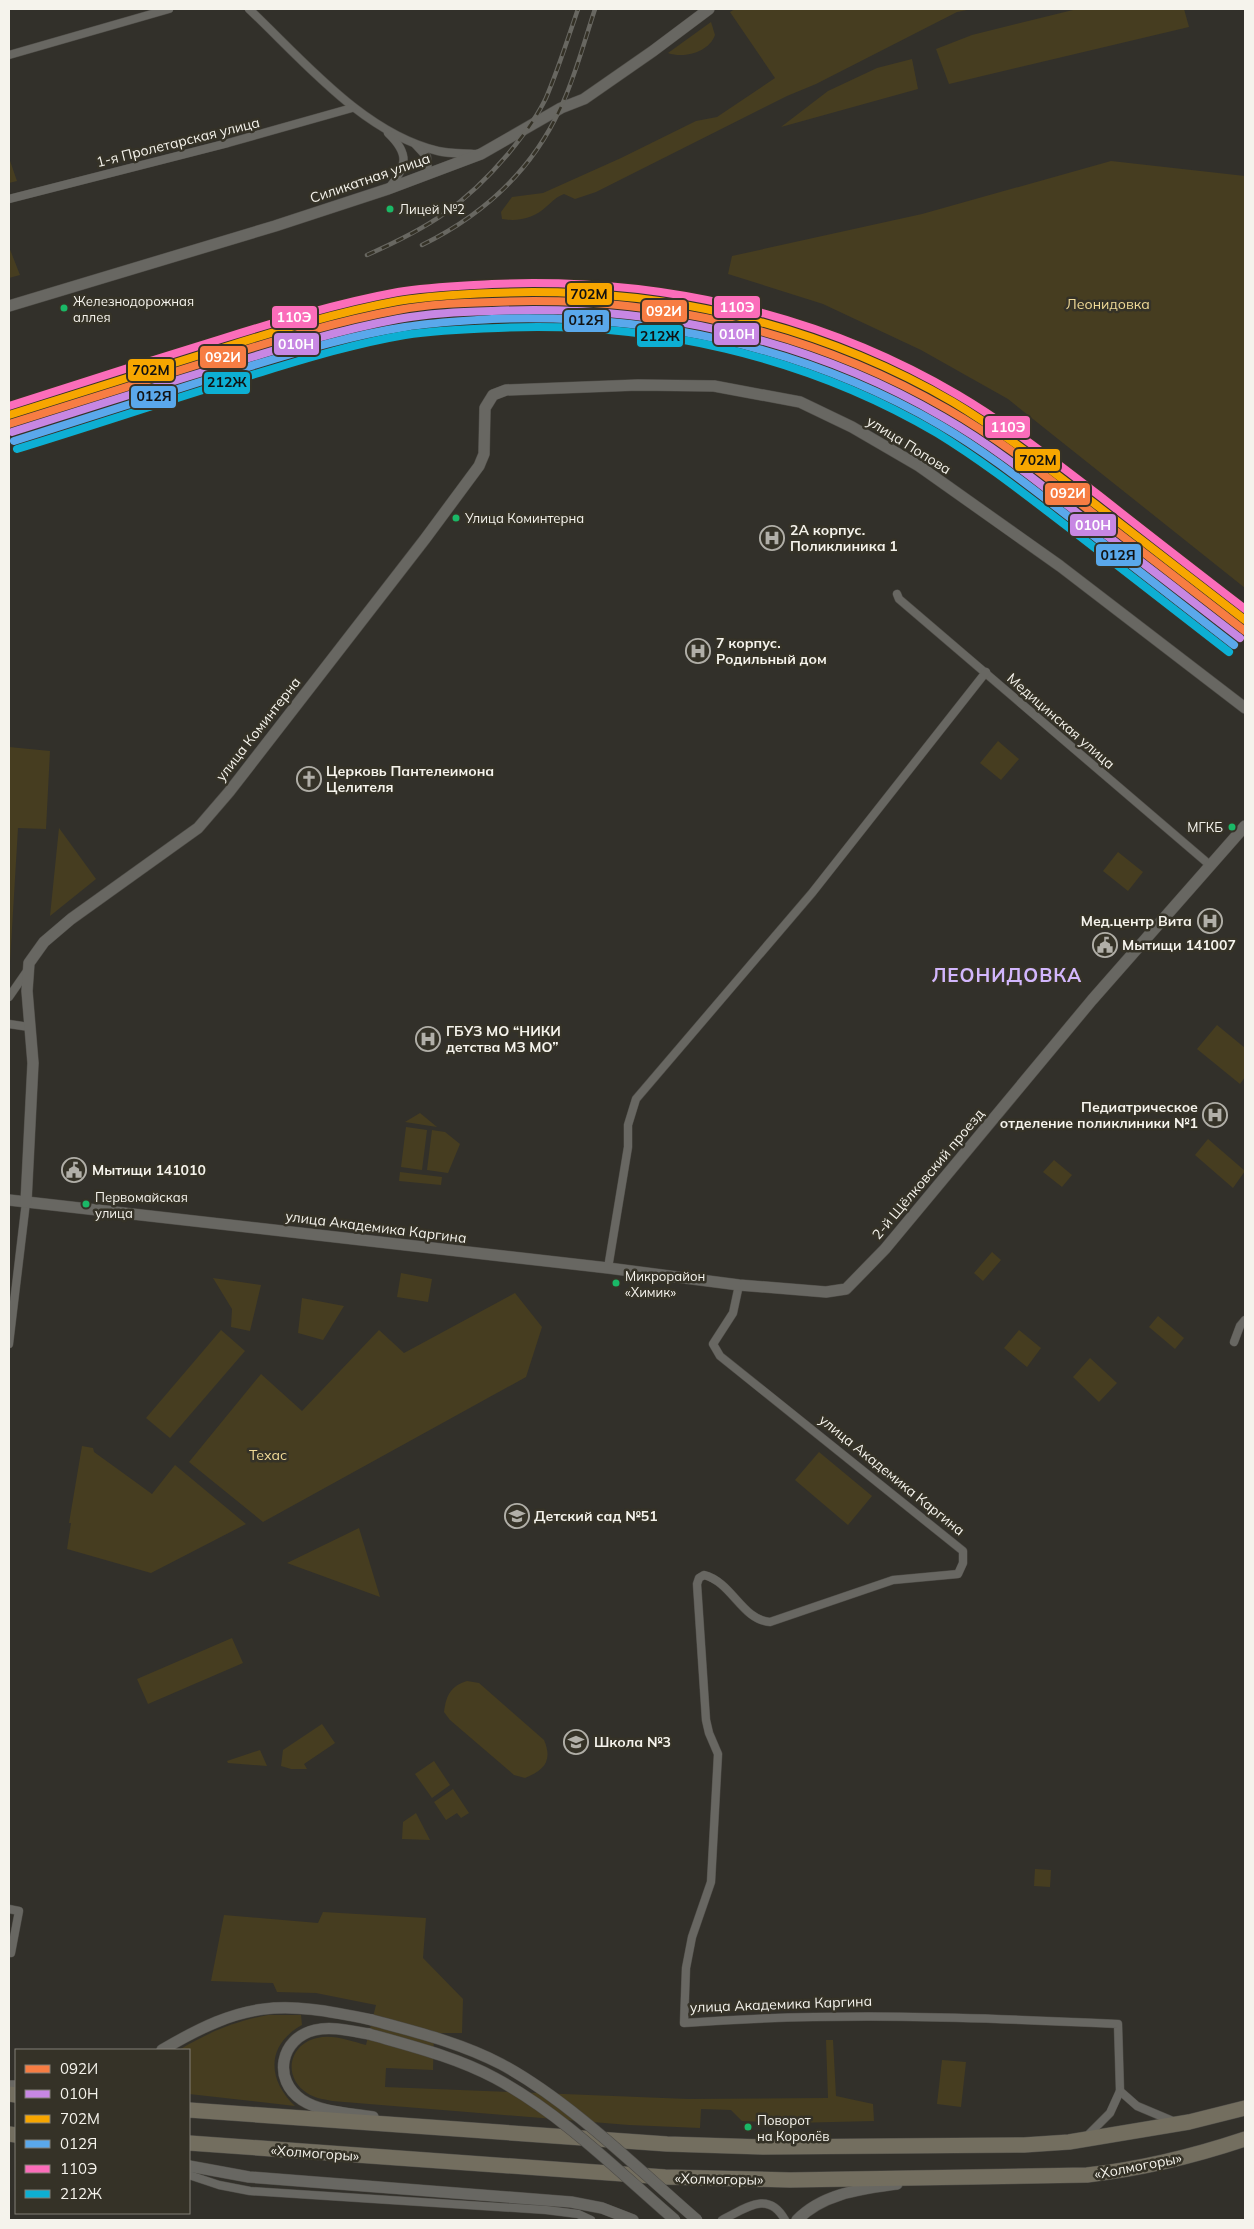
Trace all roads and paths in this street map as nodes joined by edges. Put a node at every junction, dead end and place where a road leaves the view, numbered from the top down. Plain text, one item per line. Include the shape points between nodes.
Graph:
1 (168, 9) edge
2 (249, 9) edge
3 (709, 9) edge
4 (9, 55) edge
5 (352, 108) junction
6 (381, 126) junction
7 (413, 143) junction
8 (481, 154) junction
9 (428, 174) junction
10 (388, 189) junction
11 (9, 199) edge
12 (9, 306) edge
13 (493, 396) joint
14 (897, 594) dead end
15 (986, 672) junction
16 (1245, 708) edge
17 (1245, 826) edge
18 (1211, 866) junction
19 (28, 969) junction
20 (9, 997) edge
21 (9, 1024) edge
22 (29, 1028) junction
23 (9, 1200) edge
24 (26, 1202) junction
25 (608, 1268) junction
26 (739, 1285) junction
27 (846, 1289) joint
28 (10, 1318) edge
29 (1245, 1320) edge
30 (1234, 1342) dead end
31 (9, 1344) edge
32 (9, 1909) edge
33 (12, 1953) dead end
34 (164, 2049) edge
35 (1120, 2091) junction
36 (1245, 2108) edge
37 (190, 2110) edge
38 (1180, 2124) junction
39 (447, 2129) junction
40 (1245, 2139) edge
41 (1084, 2140) junction
42 (190, 2144) edge
43 (190, 2166) edge
44 (190, 2175) edge
45 (935, 2177) junction
46 (591, 2220) edge
47 (633, 2220) edge
48 (675, 2220) edge
49 (697, 2220) edge
50 (722, 2220) edge
51 (785, 2220) edge
52 (797, 2220) edge

1 - 4 street
2 - 5 street
3 - 8 street, Силикатная улица via 584,98
5 - 6 street
5 - 11 street, 1-я Пролетарская улица
6 - 7 street
6 - 10 street via 402,148 404,159 404,168
7 - 8 street via 439,151
7 - 9 street via 427,157
8 - 9 street, Силикатная улица
9 - 10 street, Силикатная улица
10 - 12 street, Силикатная улица via 144,267
13 - 16 street, улица Попова via 506,390 714,386 800,402 852,427 919,466 1060,566
13 - 19 street, улица Коминтерна via 484,408 484,454 479,466 229,792 198,828 44,942
14 - 15 street, Медицинская улица
15 - 18 street, Медицинская улица
15 - 25 street via 812,893 636,1099 628,1125 628,1147
17 - 18 street, 2-й Щёлковский проезд
18 - 27 street, 2-й Щёлковский проезд via 1092,1000 885,1250
19 - 20 street
19 - 22 street
21 - 22 street
22 - 24 street via 33,1063
23 - 24 street, улица Академика Каргина
24 - 25 street, улица Академика Каргина
24 - 28 street
25 - 26 street, улица Академика Каргина
26 - 27 street, улица Академика Каргина via 826,1292
26 - 35 street, улица Академика Каргина via 733,1313 713,1344 720,1356 963,1551 963,1563 958,1574 893,1580 770,1622 753,1616 716,1579 704,1575 699,1578 706,1720 718,1754 711,1882 692,1937 686,1968 684,2023 819,2016 960,2017 1118,2024
28 - 31 street
29 - 30 street
32 - 33 street via 19,1911
34 - 49 street, bridge via 213,2022 249,2010 314,2008 372,2020 469,2050 532,2083 591,2128
35 - 38 street via 1137,2106
35 - 41 street, улица Академика Каргина via 1110,2113
36 - 38 highway
37 - 39 highway
38 - 41 highway
39 - 41 highway via 763,2147 1024,2145
39 - 48 street, bridge via 330,2110 302,2100 292,2091 283,2071 283,2058 296,2038 332,2028 369,2034 463,2063 524,2095
40 - 45 highway, «Холмогоры» via 1127,2171 1045,2177
42 - 45 highway, «Холмогоры» via 665,2177 763,2180
43 - 47 street via 249,2177 572,2202 602,2208
44 - 46 street via 250,2191 546,2210 578,2214
45 - 52 street via 846,2192 818,2204
50 - 51 street via 752,2205 765,2203 777,2208

